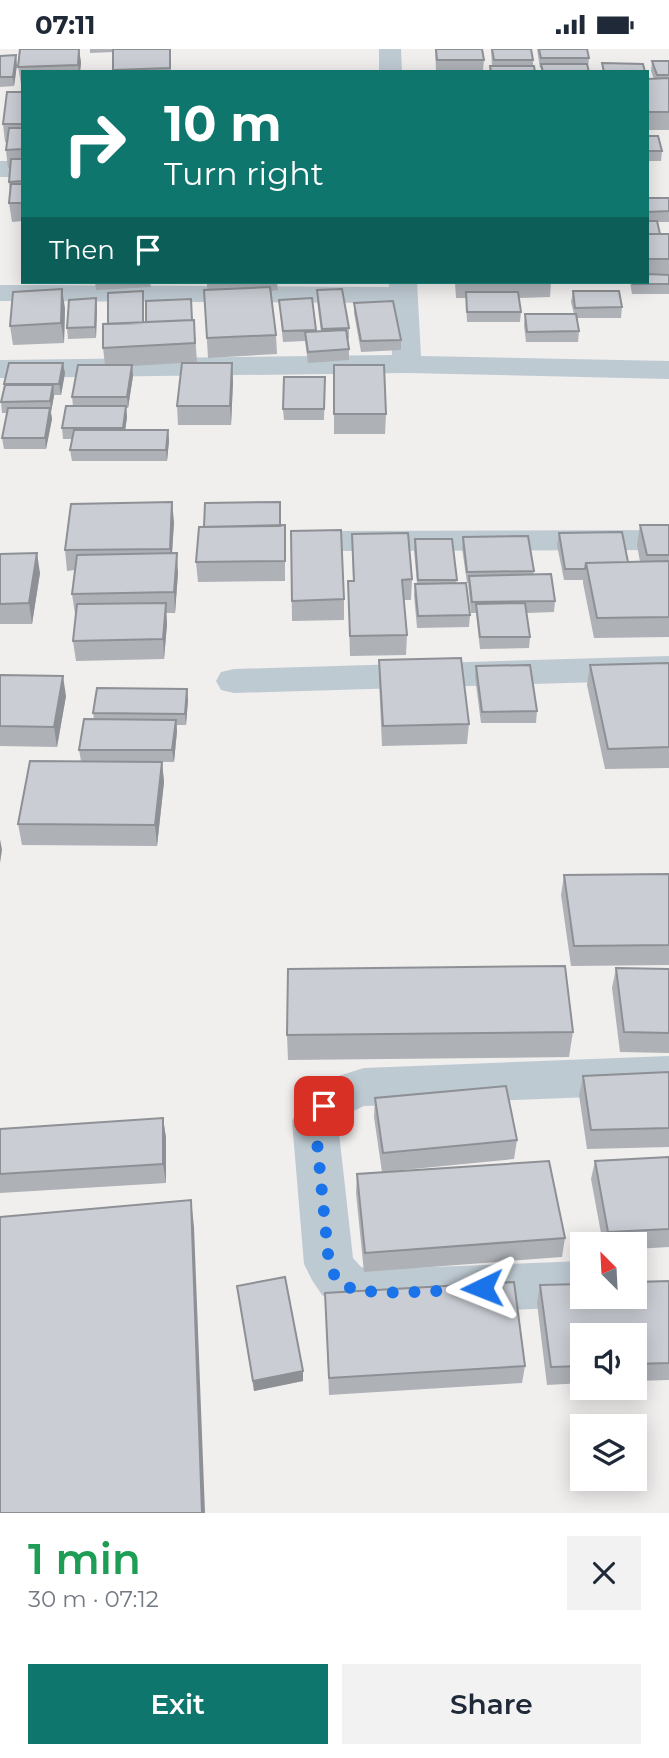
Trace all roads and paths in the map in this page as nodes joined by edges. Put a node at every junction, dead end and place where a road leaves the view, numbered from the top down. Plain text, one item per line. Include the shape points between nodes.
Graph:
1 (390, 49) edge
2 (391, 70) edge
3 (0, 169) edge
4 (21, 169) edge
5 (403, 288) edge
6 (0, 293) edge
7 (407, 364) junction
8 (0, 369) edge
9 (669, 370) edge
10 (669, 540) edge
11 (332, 541) edge
12 (669, 668) edge
13 (234, 681) dead end
14 (669, 1075) edge
15 (570, 1285) edge

1 - 2 street
3 - 4 street
5 - 6 street
5 - 7 street
7 - 8 street
7 - 9 street
10 - 11 street
12 - 13 street
14 - 15 street via 364,1087 342,1093 324,1106 315,1121 329,1264 339,1282 380,1292

